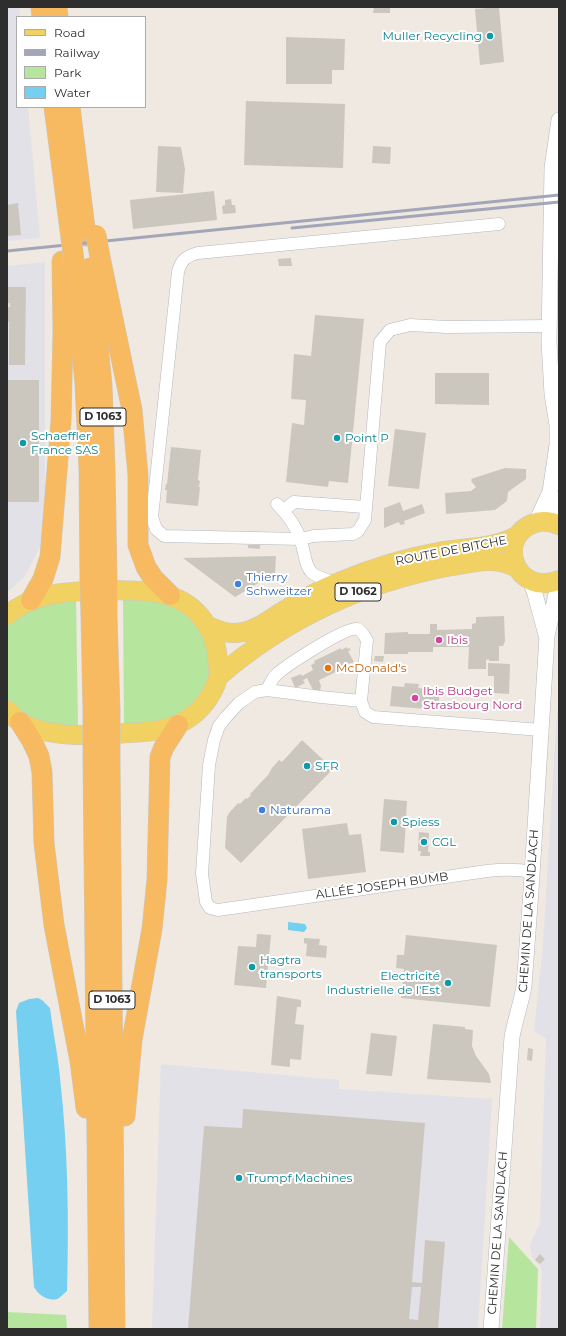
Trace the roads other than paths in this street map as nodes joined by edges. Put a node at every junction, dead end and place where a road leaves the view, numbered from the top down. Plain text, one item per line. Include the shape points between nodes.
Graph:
1 (54, 108) edge
2 (70, 108) edge
3 (559, 120) edge
4 (556, 160) edge
5 (499, 224) dead end
6 (78, 231) junction
7 (81, 259) junction
8 (549, 326) junction
9 (557, 407) edge
10 (558, 424) edge
11 (550, 492) junction
12 (366, 507) junction
13 (559, 519) edge
14 (536, 522) junction
15 (559, 525) edge
16 (518, 536) junction
17 (300, 539) junction
18 (523, 574) junction
19 (559, 580) edge
20 (337, 582) junction
21 (170, 595) junction
22 (31, 600) junction
23 (7, 615) edge
24 (208, 626) junction
25 (547, 636) junction
26 (218, 677) junction
27 (267, 690) junction
28 (360, 701) junction
29 (13, 716) edge
30 (178, 725) junction
31 (541, 730) junction
32 (102, 759) junction
33 (533, 872) junction
34 (98, 1203) junction
35 (114, 1240) junction
36 (99, 1329) edge
37 (115, 1329) edge
38 (491, 1329) edge

1 - 6 highway, D 1063
2 - 6 highway, D 1063
3 - 4 street
4 - 8 street
5 - 17 street via 198,253 182,260 178,272 152,517 156,529 164,536
6 - 7 highway, D 1063, bridge
6 - 7 highway, bridge
7 - 21 highway via 132,410 138,475 138,545 153,578
7 - 22 highway via 63,332 61,414 50,556 43,579
7 - 32 highway, D 1063, bridge via 89,468 98,578
8 - 9 street via 552,394
8 - 12 street via 410,325 390,330 380,342
9 - 10 street
10 - 11 street
11 - 13 street
11 - 14 street
12 - 17 street via 365,520 353,534
12 - 17 street via 294,502 280,508
14 - 15 main road via 553,522
14 - 16 main road, ROUTE DE BITCHE
16 - 18 main road via 513,548 514,562
16 - 20 main road, ROUTE DE BITCHE / D 1062 via 496,544 456,548 418,556
17 - 20 street via 306,563 312,573 322,579
18 - 19 main road, ROUTE DE BITCHE via 539,584
18 - 25 street, CHEMIN DE LA SANDLACH via 535,594
18 - 26 main road, ROUTE DE BITCHE / D 1062 via 502,561 478,562 416,573 371,587 295,622
19 - 25 street, CHEMIN DE LA SANDLACH
20 - 24 main road, ROUTE DE BITCHE / D 1062 via 253,629 232,634
21 - 22 main road via 101,590 60,592
21 - 24 main road via 188,604
22 - 23 main road
24 - 26 main road via 218,656
25 - 31 street, CHEMIN DE LA SANDLACH
26 - 30 main road via 204,705
27 - 28 street
27 - 28 street via 277,674 307,653 346,631 356,629 362,632 367,640
27 - 33 street, ALLÉE JOSEPH BUMB via 255,692 239,703 219,726 214,740 209,765 202,874 206,902 210,908 218,910 505,869
28 - 31 street via 365,712 373,717
29 - 30 main road via 33,729 47,732 103,735 151,731
29 - 34 highway via 32,741 39,756 42,772 44,843 54,925 80,1061 86,1101 90,1168
30 - 35 highway via 160,757 158,877 152,929 132,1040 122,1182
31 - 33 street, CHEMIN DE LA SANDLACH
32 - 34 highway, D 1063
32 - 35 highway, D 1063
33 - 38 street, CHEMIN DE LA SANDLACH via 524,986 512,1037
34 - 36 highway, D 1063
35 - 37 highway, D 1063

